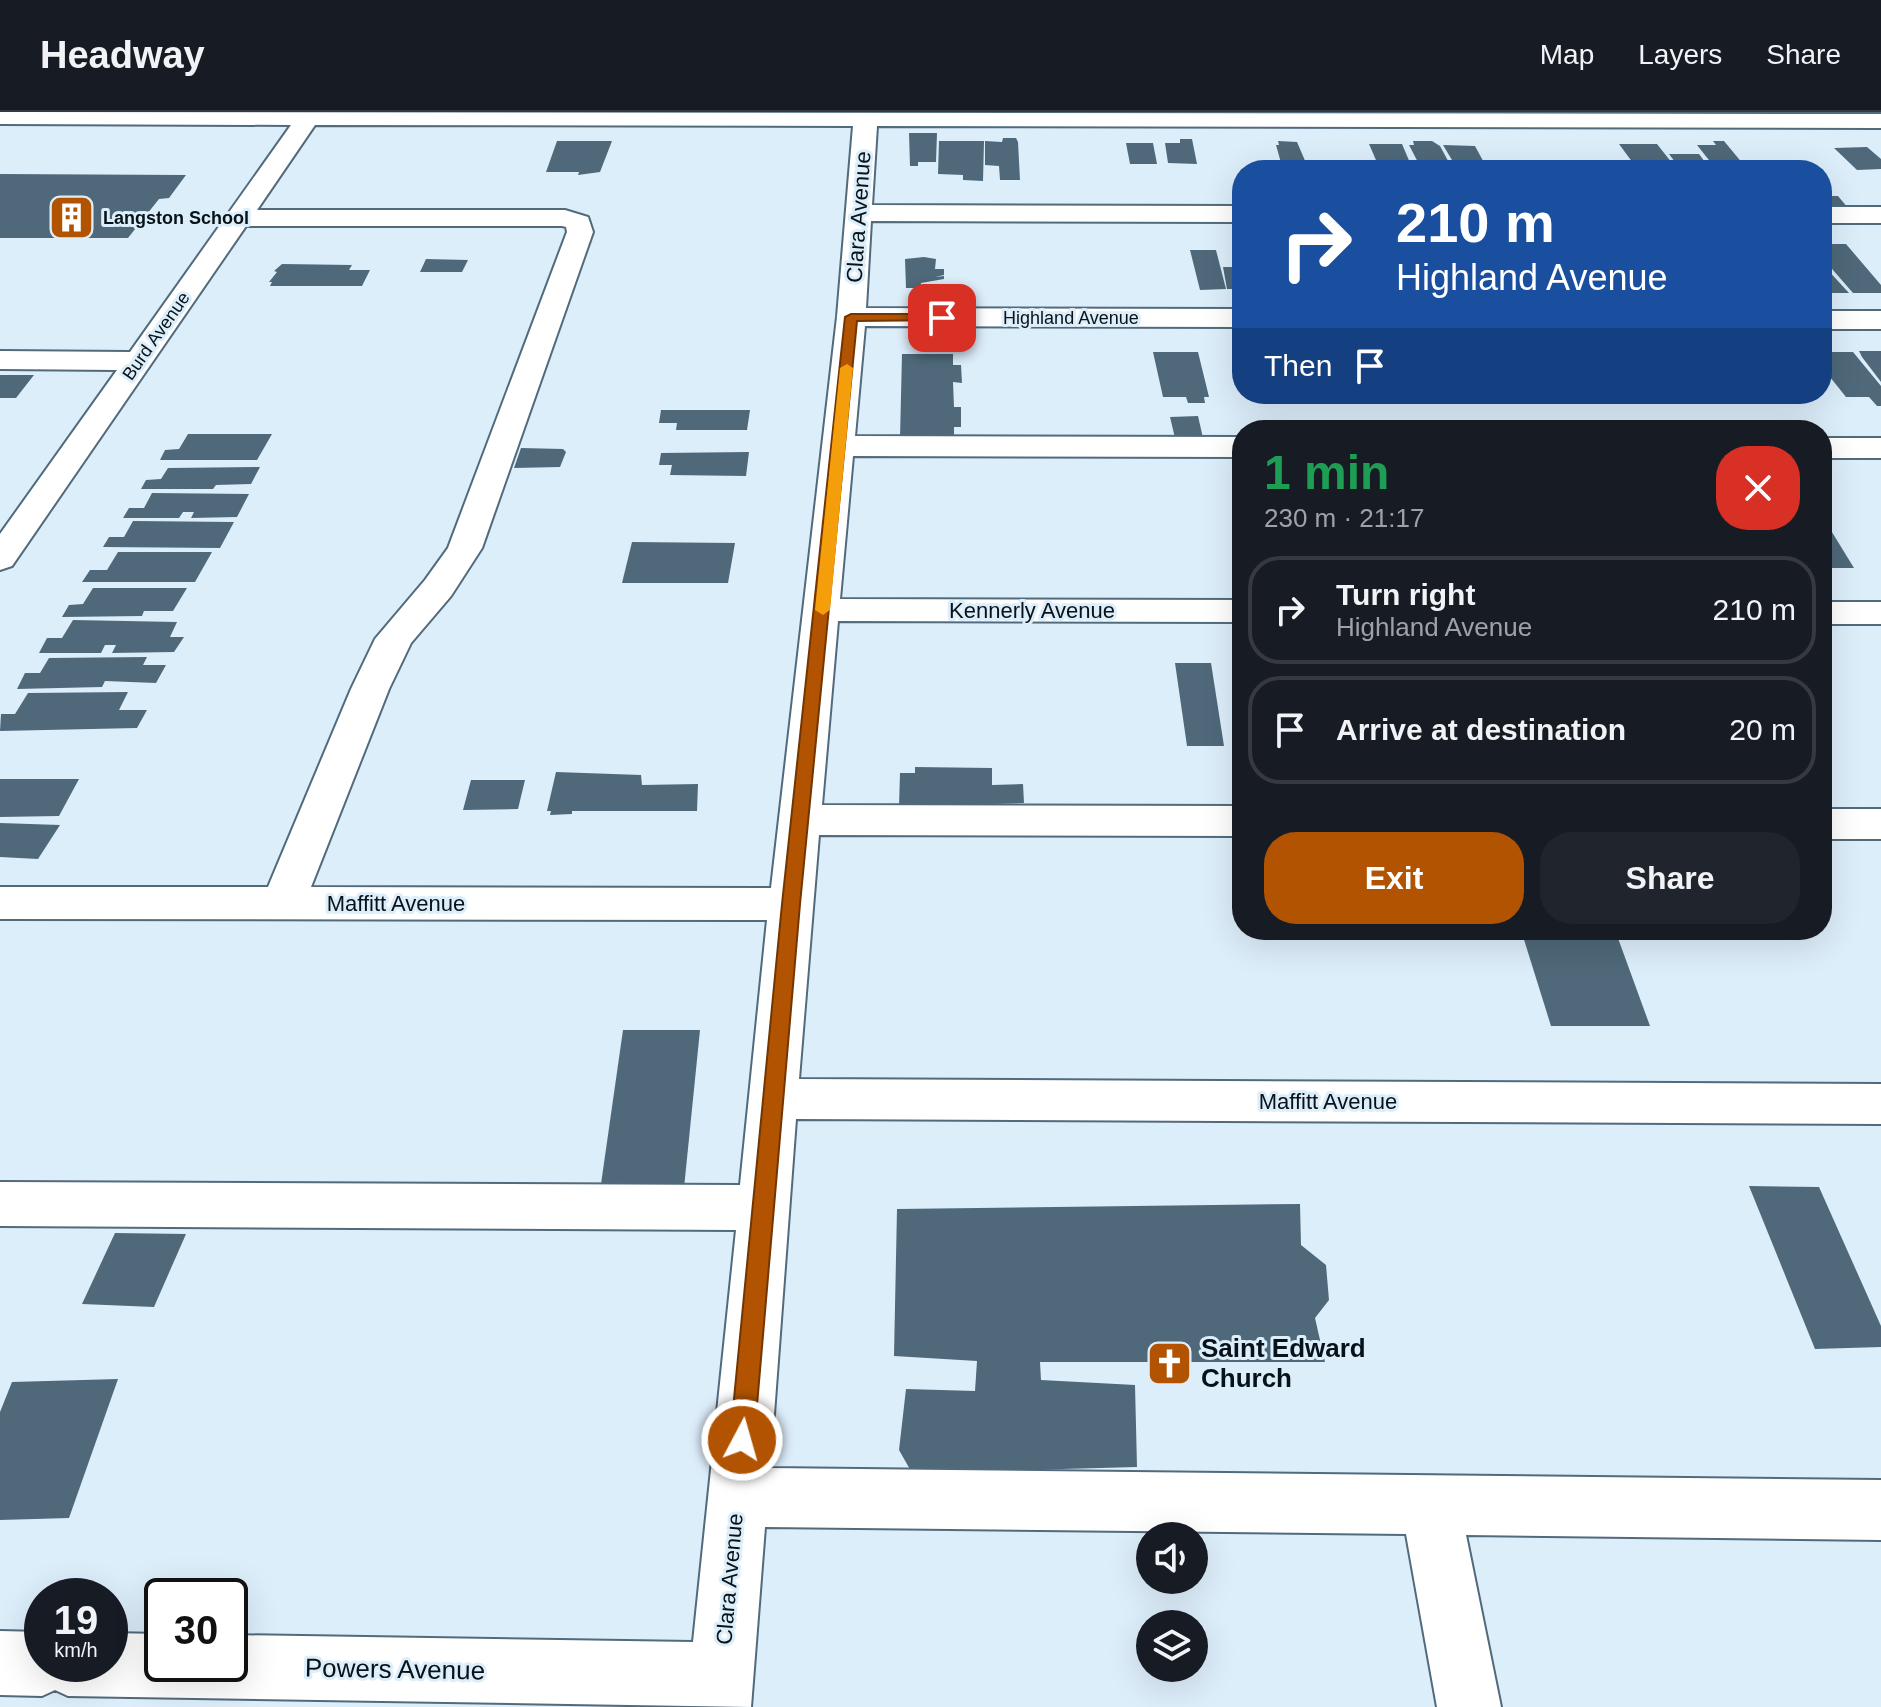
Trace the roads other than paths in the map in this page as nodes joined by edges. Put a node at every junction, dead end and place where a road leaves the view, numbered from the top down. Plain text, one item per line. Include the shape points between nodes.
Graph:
1 (865, 114) edge
2 (310, 115) edge
3 (624, 115) edge
4 (0, 117) edge
5 (1881, 121) edge
6 (859, 213) junction
7 (1232, 214) edge
8 (1832, 215) edge
9 (1881, 215) edge
10 (238, 218) junction
11 (851, 317) junction
12 (1232, 318) edge
13 (1832, 320) edge
14 (1881, 320) edge
15 (0, 360) edge
16 (139, 361) junction
17 (839, 446) junction
18 (1232, 447) edge
19 (1832, 448) edge
20 (1881, 448) edge
21 (0, 559) edge
22 (823, 610) junction
23 (1232, 611) edge
24 (1832, 613) edge
25 (1881, 613) edge
26 (801, 820) junction
27 (1232, 821) edge
28 (1832, 824) edge
29 (1881, 824) edge
30 (0, 903) edge
31 (283, 903) junction
32 (791, 904) junction
33 (775, 1099) junction
34 (1881, 1104) edge
35 (0, 1204) edge
36 (764, 1208) junction
37 (736, 1497) junction
38 (1430, 1505) junction
39 (1881, 1510) edge
40 (0, 1663) edge
41 (24, 1664) edge
42 (128, 1666) edge
43 (720, 1690) edge
44 (1469, 1707) edge

1 - 3 street
1 - 5 street
1 - 6 street, Clara Avenue
2 - 3 street
2 - 4 street
2 - 10 street, Burd Avenue
6 - 7 street
6 - 11 street, Clara Avenue
8 - 9 street
10 - 16 street, Burd Avenue
10 - 31 street via 565,218 579,223 580,232 465,548 394,639
11 - 12 street, Highland Avenue
11 - 17 street, Clara Avenue
13 - 14 street
15 - 16 street
16 - 21 street, Burd Avenue
17 - 18 street
17 - 22 street, Clara Avenue
19 - 20 street
22 - 23 street, Kennerly Avenue
22 - 26 street, Clara Avenue
24 - 25 street
26 - 27 street
26 - 32 street, Clara Avenue
28 - 29 street
30 - 31 street, Maffitt Avenue
31 - 32 street, Maffitt Avenue
32 - 33 street, Clara Avenue
33 - 34 street, Maffitt Avenue
33 - 36 street, Clara Avenue
35 - 36 street
36 - 37 street, Clara Avenue
37 - 38 street
37 - 43 street, Clara Avenue
38 - 39 street
38 - 44 street
40 - 41 street
42 - 43 street, Powers Avenue

